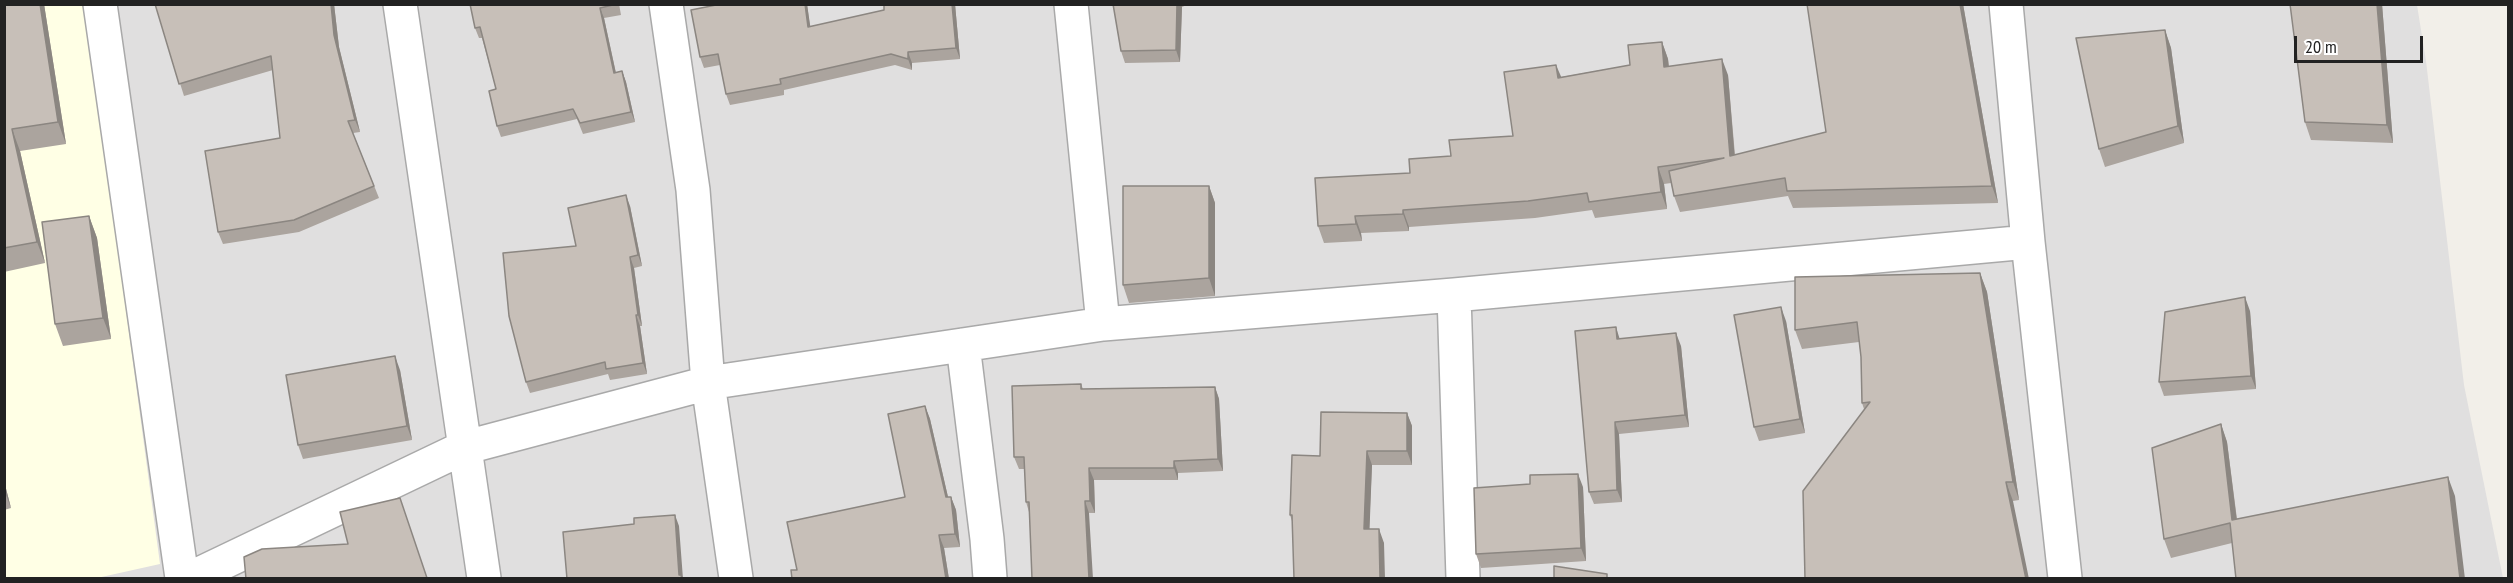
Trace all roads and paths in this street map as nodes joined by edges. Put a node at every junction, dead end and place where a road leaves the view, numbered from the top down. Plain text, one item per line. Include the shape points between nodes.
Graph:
1 (100, 4) edge
2 (400, 4) edge
3 (666, 4) edge
4 (1071, 4) edge
5 (2006, 4) edge
6 (2028, 242) junction
7 (1454, 295) junction
8 (1103, 324) junction
9 (963, 345) junction
10 (708, 383) junction
11 (464, 448) junction
12 (182, 579) edge
13 (191, 579) edge
14 (484, 579) edge
15 (736, 579) edge
16 (990, 579) edge
17 (1462, 579) edge
18 (2065, 579) edge

1 - 12 street
2 - 11 street
3 - 10 street via 693,190
4 - 8 street
5 - 6 street
6 - 7 street
6 - 18 street
7 - 8 street
7 - 17 street
8 - 9 street
9 - 10 street
9 - 16 street
10 - 11 street
10 - 15 street
11 - 13 street
11 - 14 street

